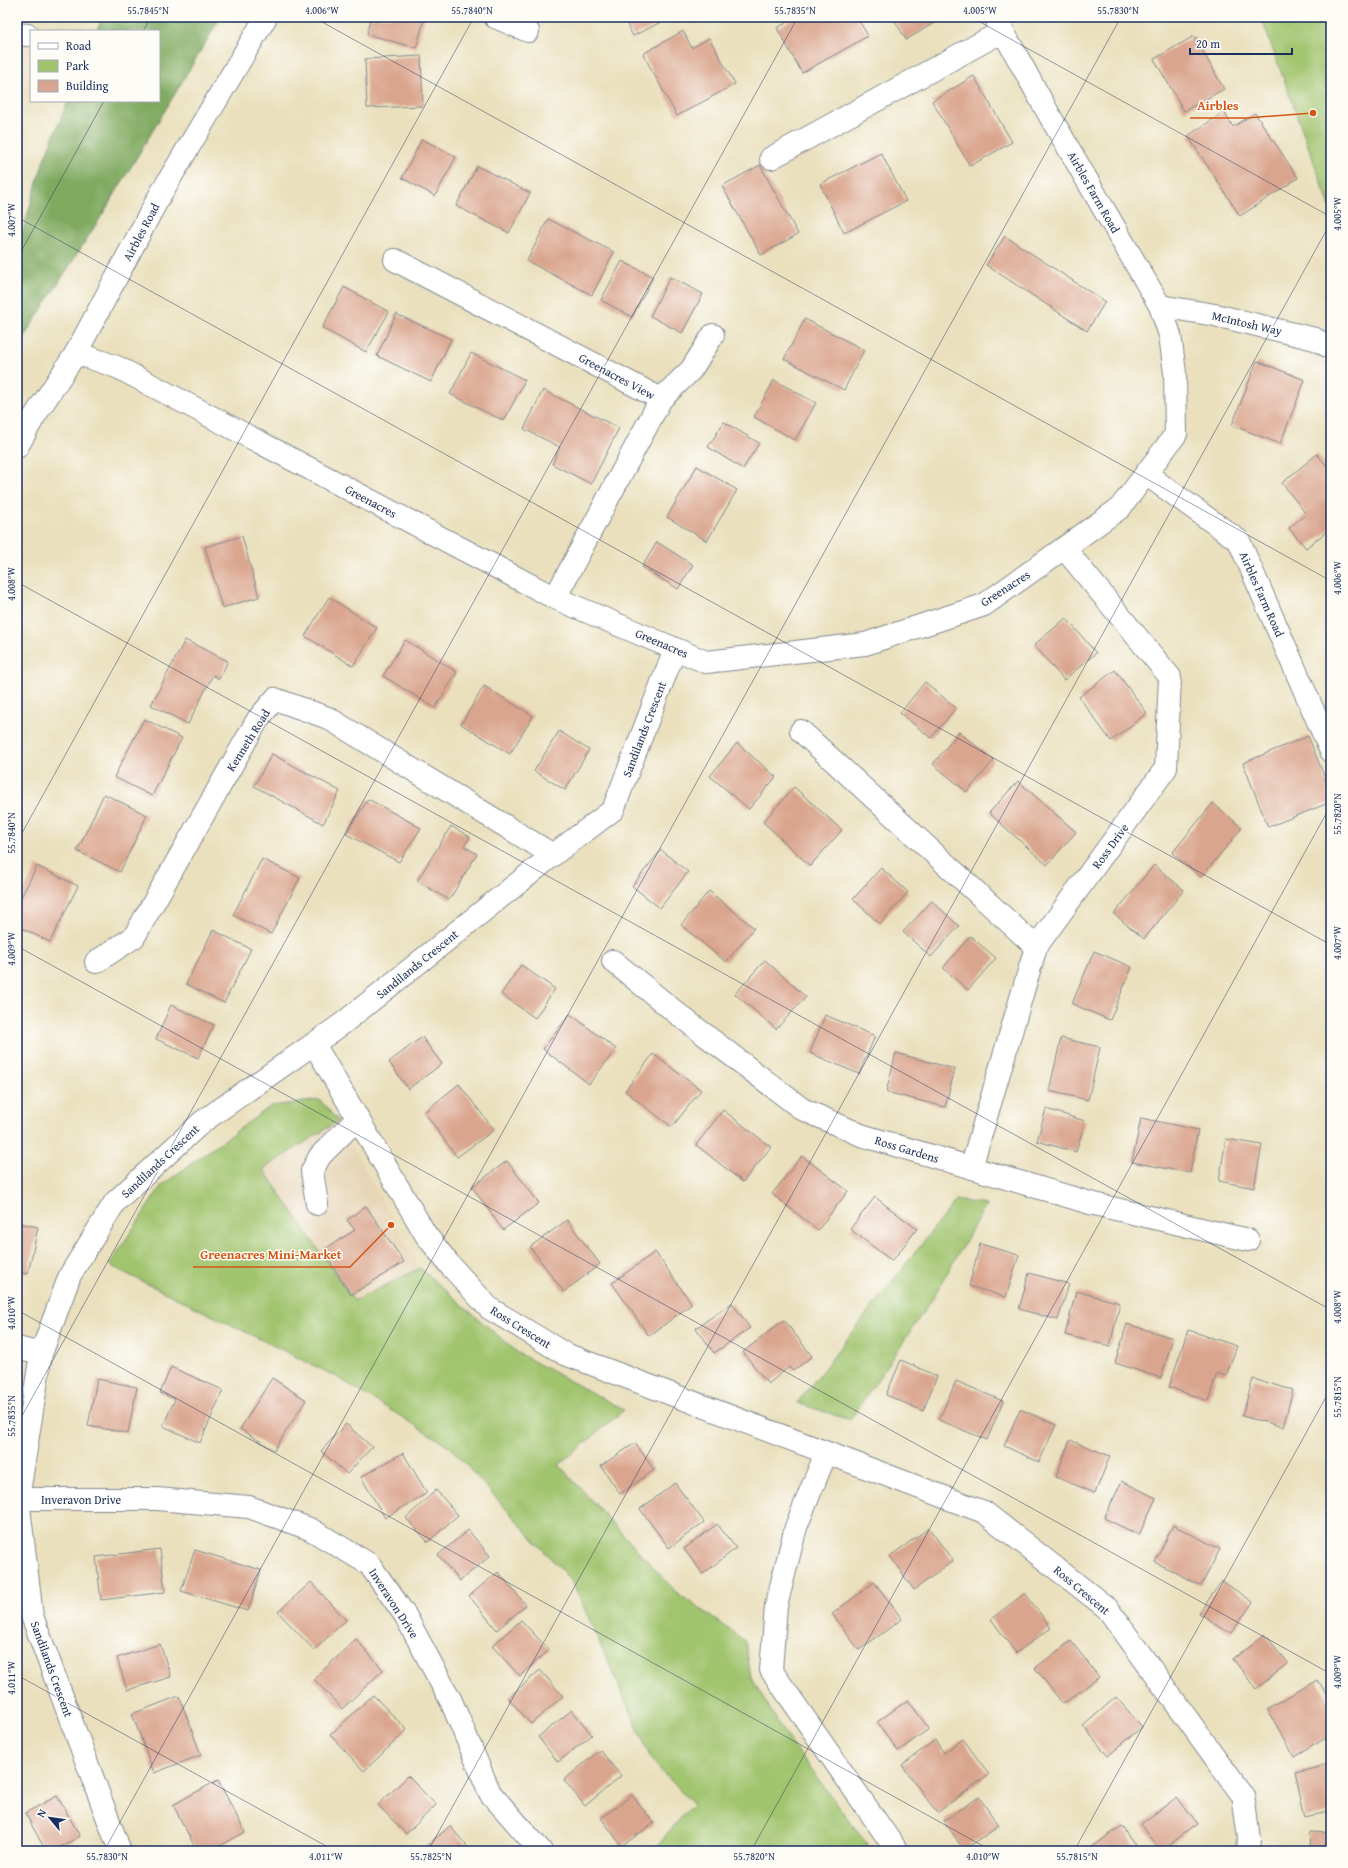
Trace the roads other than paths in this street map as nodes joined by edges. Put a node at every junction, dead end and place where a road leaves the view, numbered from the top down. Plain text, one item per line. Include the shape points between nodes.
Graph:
1 (266, 17) edge
2 (495, 17) edge
3 (999, 24) edge
4 (528, 31) dead end
5 (771, 158) dead end
6 (395, 260) dead end
7 (1160, 306) junction
8 (713, 335) dead end
9 (1331, 348) edge
10 (76, 354) junction
11 (1175, 373) joint
12 (661, 399) junction
13 (17, 447) edge
14 (1146, 474) junction
15 (1064, 548) junction
16 (555, 598) junction
17 (675, 649) junction
18 (801, 730) dead end
19 (1331, 751) edge
20 (553, 855) junction
21 (1036, 947) junction
22 (613, 961) dead end
23 (96, 962) dead end
24 (314, 1044) junction
25 (358, 1118) junction
26 (971, 1168) junction
27 (317, 1204) dead end
28 (1248, 1240) dead end
29 (17, 1348) edge
30 (41, 1354) junction
31 (826, 1453) junction
32 (18, 1499) junction
33 (25, 1618) edge
34 (120, 1851) edge
35 (541, 1851) edge
36 (897, 1851) edge
37 (1248, 1851) edge

1 - 10 street, Airbles Road via 160,196
2 - 4 street
3 - 5 street
3 - 7 street, Airbles Farm Road
6 - 12 street, Greenacres View
7 - 9 street, McIntosh Way via 1215,315 1300,335 1315,339
7 - 11 street, Airbles Farm Road via 1170,335
8 - 12 street via 691,370
10 - 13 street, Airbles Road
10 - 16 street, Greenacres via 117,367
11 - 14 street, Greenacres via 1176,434
12 - 16 street, Greenacres View
14 - 15 street, Greenacres via 1120,508
14 - 19 street, Airbles Farm Road via 1239,541
15 - 17 street, Greenacres via 984,605 864,644 706,662
15 - 21 street, Ross Drive via 1170,677 1166,768
16 - 17 street, Greenacres
17 - 20 street, Sandilands Crescent via 613,810
18 - 21 street
20 - 23 street, Kenneth Road via 328,718 275,699 258,719 134,937
20 - 24 street, Sandilands Crescent via 349,1019
21 - 26 street, Ross Drive
22 - 26 street, Ross Gardens via 802,1109 861,1135
24 - 25 street, Ross Crescent
24 - 30 street, Sandilands Crescent via 202,1122 115,1202 70,1276
25 - 27 street via 320,1156 312,1171
25 - 31 street, Ross Crescent via 426,1235 489,1308 565,1354
26 - 28 street, Ross Gardens via 1090,1203
29 - 30 street
30 - 32 street, Sandilands Crescent
31 - 36 street via 796,1527 776,1606 771,1670
31 - 37 street, Ross Crescent via 984,1512 1107,1608 1243,1796 1249,1838
32 - 33 street, Sandilands Crescent
32 - 35 street, Inveravon Drive via 157,1499 249,1507 310,1529 369,1564 405,1615 451,1701 490,1793
33 - 34 street, Sandilands Crescent

